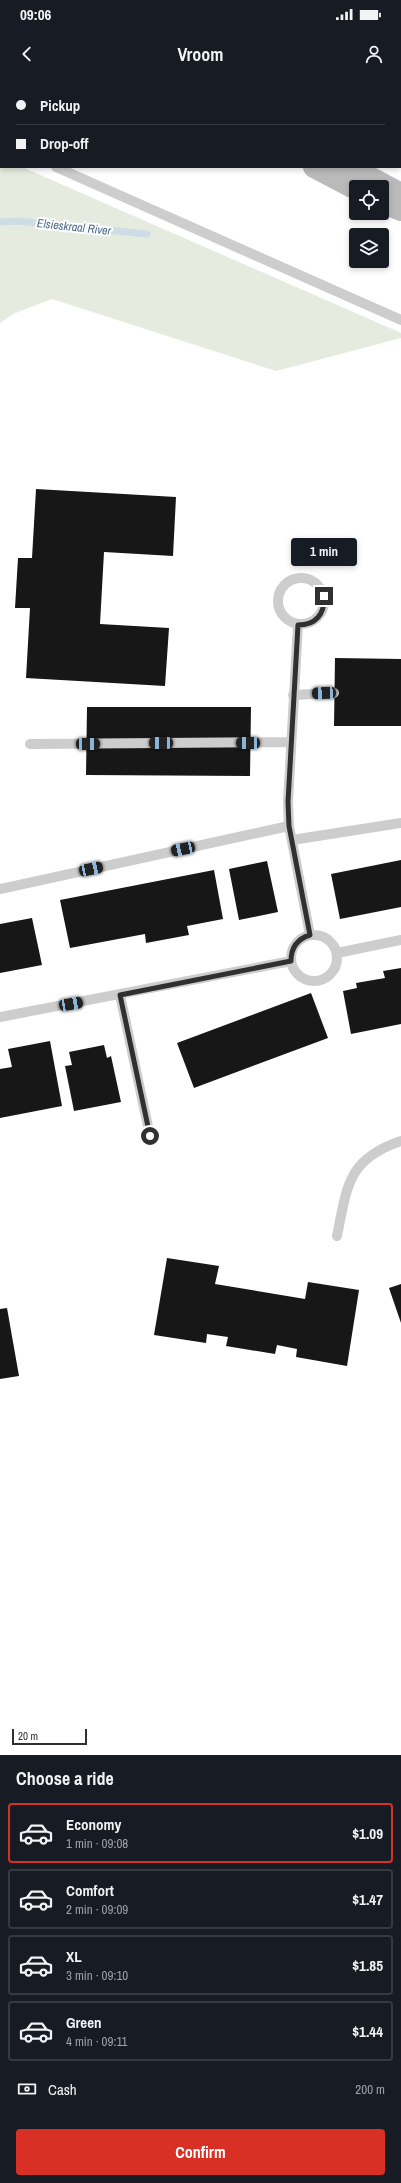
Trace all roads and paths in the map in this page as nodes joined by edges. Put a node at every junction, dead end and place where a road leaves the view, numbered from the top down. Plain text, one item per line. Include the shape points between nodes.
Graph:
1 (58, 168) edge
2 (316, 168) edge
3 (353, 168) edge
4 (349, 185) edge
5 (401, 194) edge
6 (389, 205) edge
7 (401, 210) edge
8 (401, 320) edge
9 (298, 625) junction
10 (334, 693) dead end
11 (293, 695) junction
12 (291, 742) junction
13 (30, 744) dead end
14 (401, 823) edge
15 (289, 826) junction
16 (292, 840) junction
17 (0, 889) edge
18 (310, 935) junction
19 (401, 940) edge
20 (337, 952) junction
21 (291, 961) junction
22 (120, 995) junction
23 (0, 1017) edge
24 (150, 1136) dead end
25 (401, 1141) edge
26 (337, 1236) dead end

1 - 8 lane
2 - 4 main road
3 - 5 main road
6 - 7 main road
9 - 9 lane via 290,622 280,611 278,597 290,581 304,578 322,589 324,604 323,611 312,622
9 - 11 lane
10 - 11 lane
11 - 12 lane
12 - 13 lane
12 - 15 lane
14 - 16 lane
15 - 16 lane
15 - 17 lane
16 - 18 lane
18 - 20 lane via 324,936 330,940
18 - 21 lane via 303,937 294,947
19 - 20 lane
20 - 21 lane via 338,960 332,974 318,981 303,979 293,968
21 - 22 lane
22 - 23 lane
22 - 24 lane
25 - 26 lane via 375,1152 356,1170 349,1182

